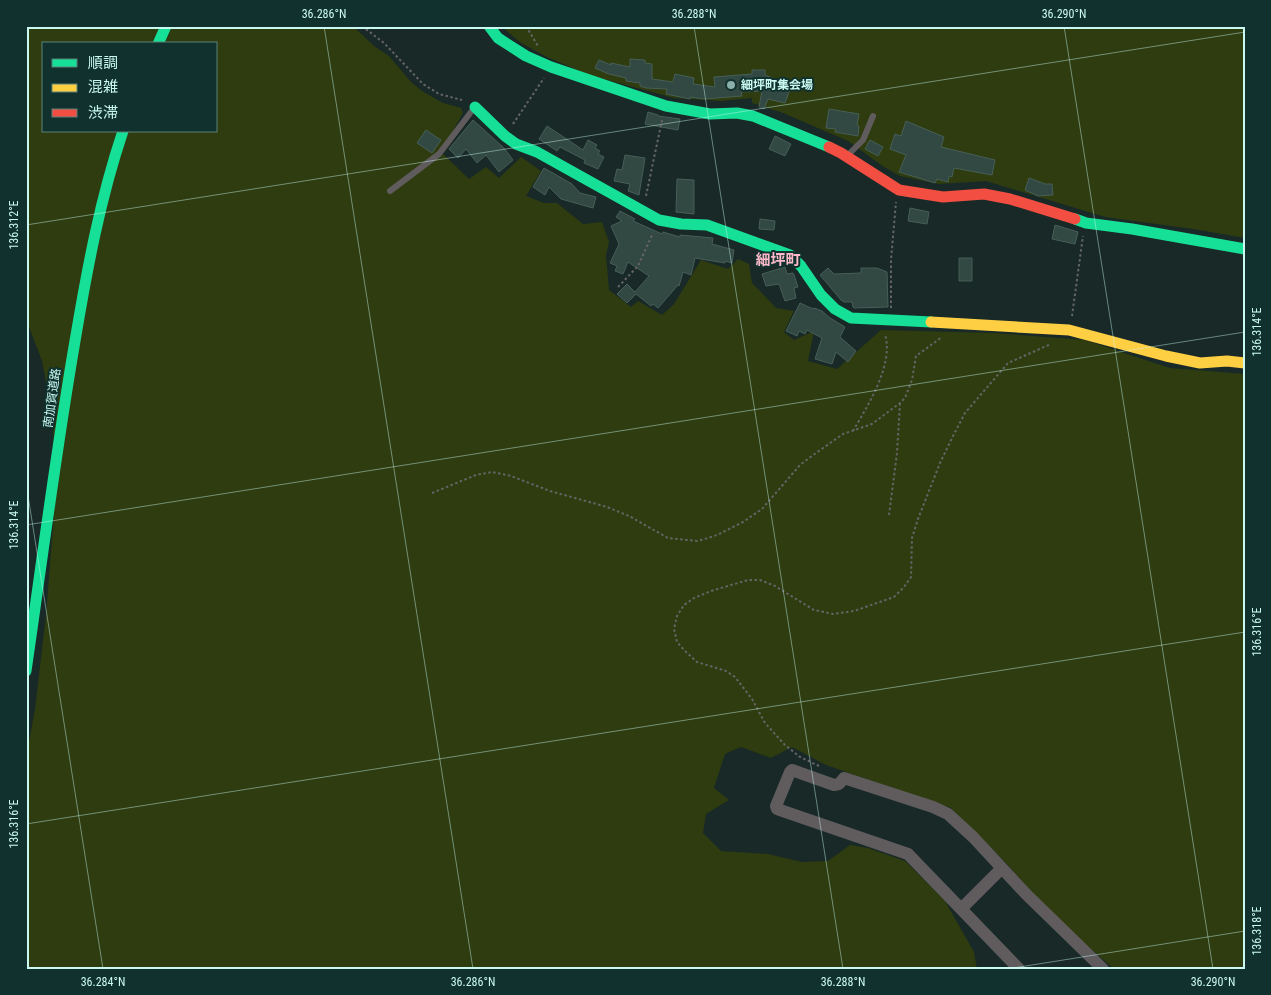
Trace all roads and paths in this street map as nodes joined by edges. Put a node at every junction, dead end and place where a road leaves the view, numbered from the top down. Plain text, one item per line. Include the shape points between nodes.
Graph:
1 (166, 26) edge
2 (362, 26) edge
3 (489, 26) edge
4 (159, 42) edge
5 (550, 67) junction
6 (666, 106) junction
7 (475, 107) junction
8 (873, 116) dead end
9 (123, 132) edge
10 (505, 136) junction
11 (847, 157) junction
12 (899, 190) junction
13 (390, 191) dead end
14 (642, 211) junction
15 (659, 220) junction
16 (1086, 223) junction
17 (1245, 249) edge
18 (618, 287) dead end
19 (874, 320) junction
20 (891, 320) junction
21 (945, 323) junction
22 (1066, 330) junction
23 (1245, 363) edge
24 (900, 404) junction
25 (853, 431) junction
26 (432, 493) dead end
27 (889, 515) dead end
28 (26, 671) edge
29 (823, 768) dead end
30 (1002, 868) junction
31 (962, 908) junction
32 (1019, 969) edge
33 (1103, 969) edge

1 - 4 street
2 - 7 path via 384,43 423,84 439,94
3 - 5 street via 498,38
5 - 6 street
5 - 10 path
6 - 11 street via 710,114 753,116
6 - 14 path
7 - 10 street
7 - 13 lane via 439,154
8 - 11 lane via 863,140
9 - 28 street, 南加賀道路 via 100,215 72,353
10 - 14 street
11 - 12 street
12 - 16 street via 943,197 984,194
12 - 20 path via 891,260
14 - 15 street
15 - 18 path via 638,266
15 - 19 street via 707,225 790,255 835,310 851,318
16 - 17 street
16 - 22 path
19 - 20 street
19 - 25 path via 876,329 886,335 887,352 875,391
20 - 21 street
21 - 22 street
21 - 24 path via 943,335 916,356 908,392
22 - 23 street via 1200,363 1226,360
22 - 29 path via 1058,340 1008,363 965,413 928,491 912,538 911,577 894,596 854,612 832,614 814,610 775,586 760,580 748,580 694,598 677,616 674,629 685,651 697,662 735,677 764,723 785,745
24 - 25 path via 872,424
24 - 27 path
25 - 26 path via 800,465 762,509 717,535 697,541 668,538 629,516 501,473 476,475
30 - 31 street
30 - 31 street via 973,836 948,814 933,807 844,778 834,785 790,772 777,809 903,851
30 - 33 street
31 - 32 street

